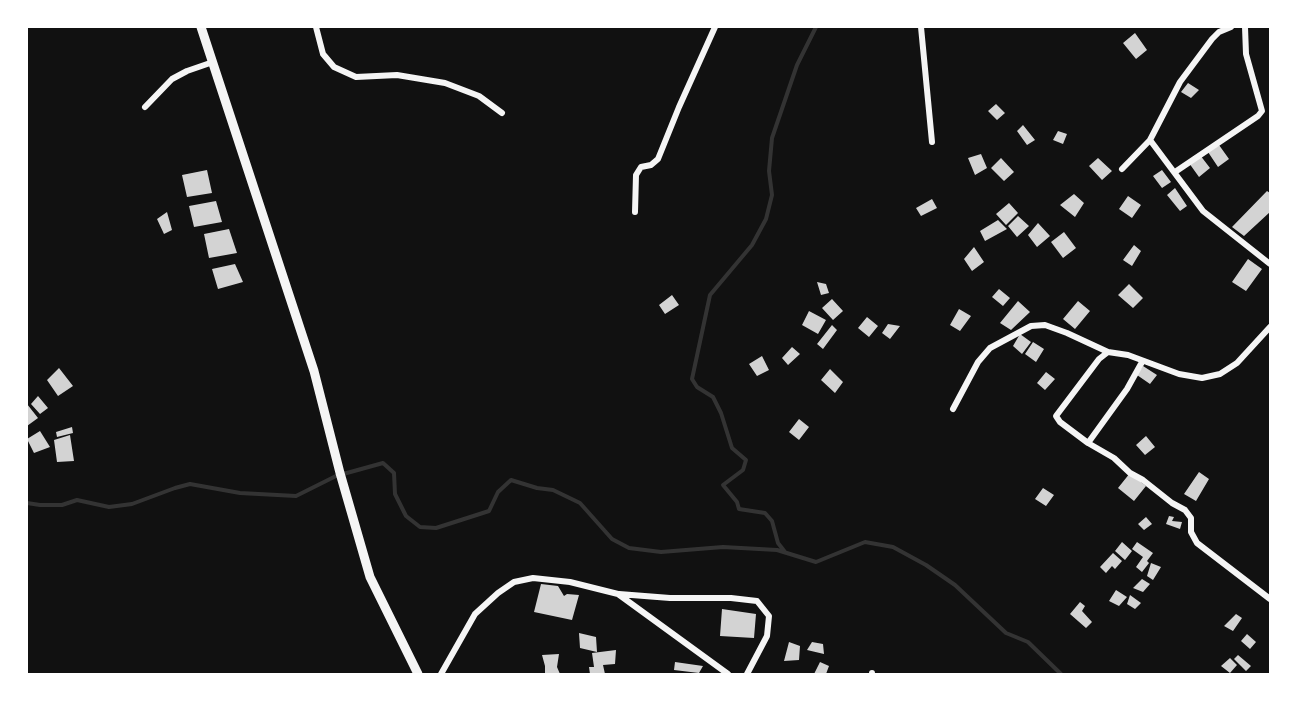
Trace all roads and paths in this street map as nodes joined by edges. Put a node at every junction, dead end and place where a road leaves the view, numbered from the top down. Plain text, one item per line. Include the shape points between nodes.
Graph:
1 (201, 27) edge
2 (316, 27) edge
3 (716, 27) edge
4 (921, 27) edge
5 (1231, 27) edge
6 (1245, 27) edge
7 (213, 62) junction
8 (145, 107) dead end
9 (502, 113) dead end
10 (1150, 140) junction
11 (932, 142) dead end
12 (1122, 169) dead end
13 (1175, 171) junction
14 (635, 212) dead end
15 (1270, 264) edge
16 (1270, 327) edge
17 (1108, 352) junction
18 (1142, 362) junction
19 (953, 410) dead end
20 (1088, 443) junction
21 (618, 594) junction
22 (1270, 599) edge
23 (418, 674) edge
24 (441, 674) edge
25 (728, 674) edge
26 (747, 674) edge

1 - 7 street
2 - 9 street via 323,54 334,67 356,77 397,75 445,83 479,96
3 - 14 street via 658,159 641,167 636,175
4 - 11 street
5 - 10 street via 1212,39 1180,82
6 - 13 street via 1246,54 1262,111
7 - 8 street via 172,79
7 - 23 street via 314,371 370,576
10 - 12 street
10 - 13 street
13 - 15 street via 1203,211
16 - 18 street via 1237,363 1220,374 1202,378
17 - 18 street
17 - 19 street via 1045,325 1020,330 990,348 978,362
17 - 20 street via 1056,416
18 - 20 street
20 - 22 street via 1185,510 1197,543
21 - 24 street via 570,582 533,578 514,582 476,614
21 - 25 street
21 - 26 street via 756,601 768,616 767,636

